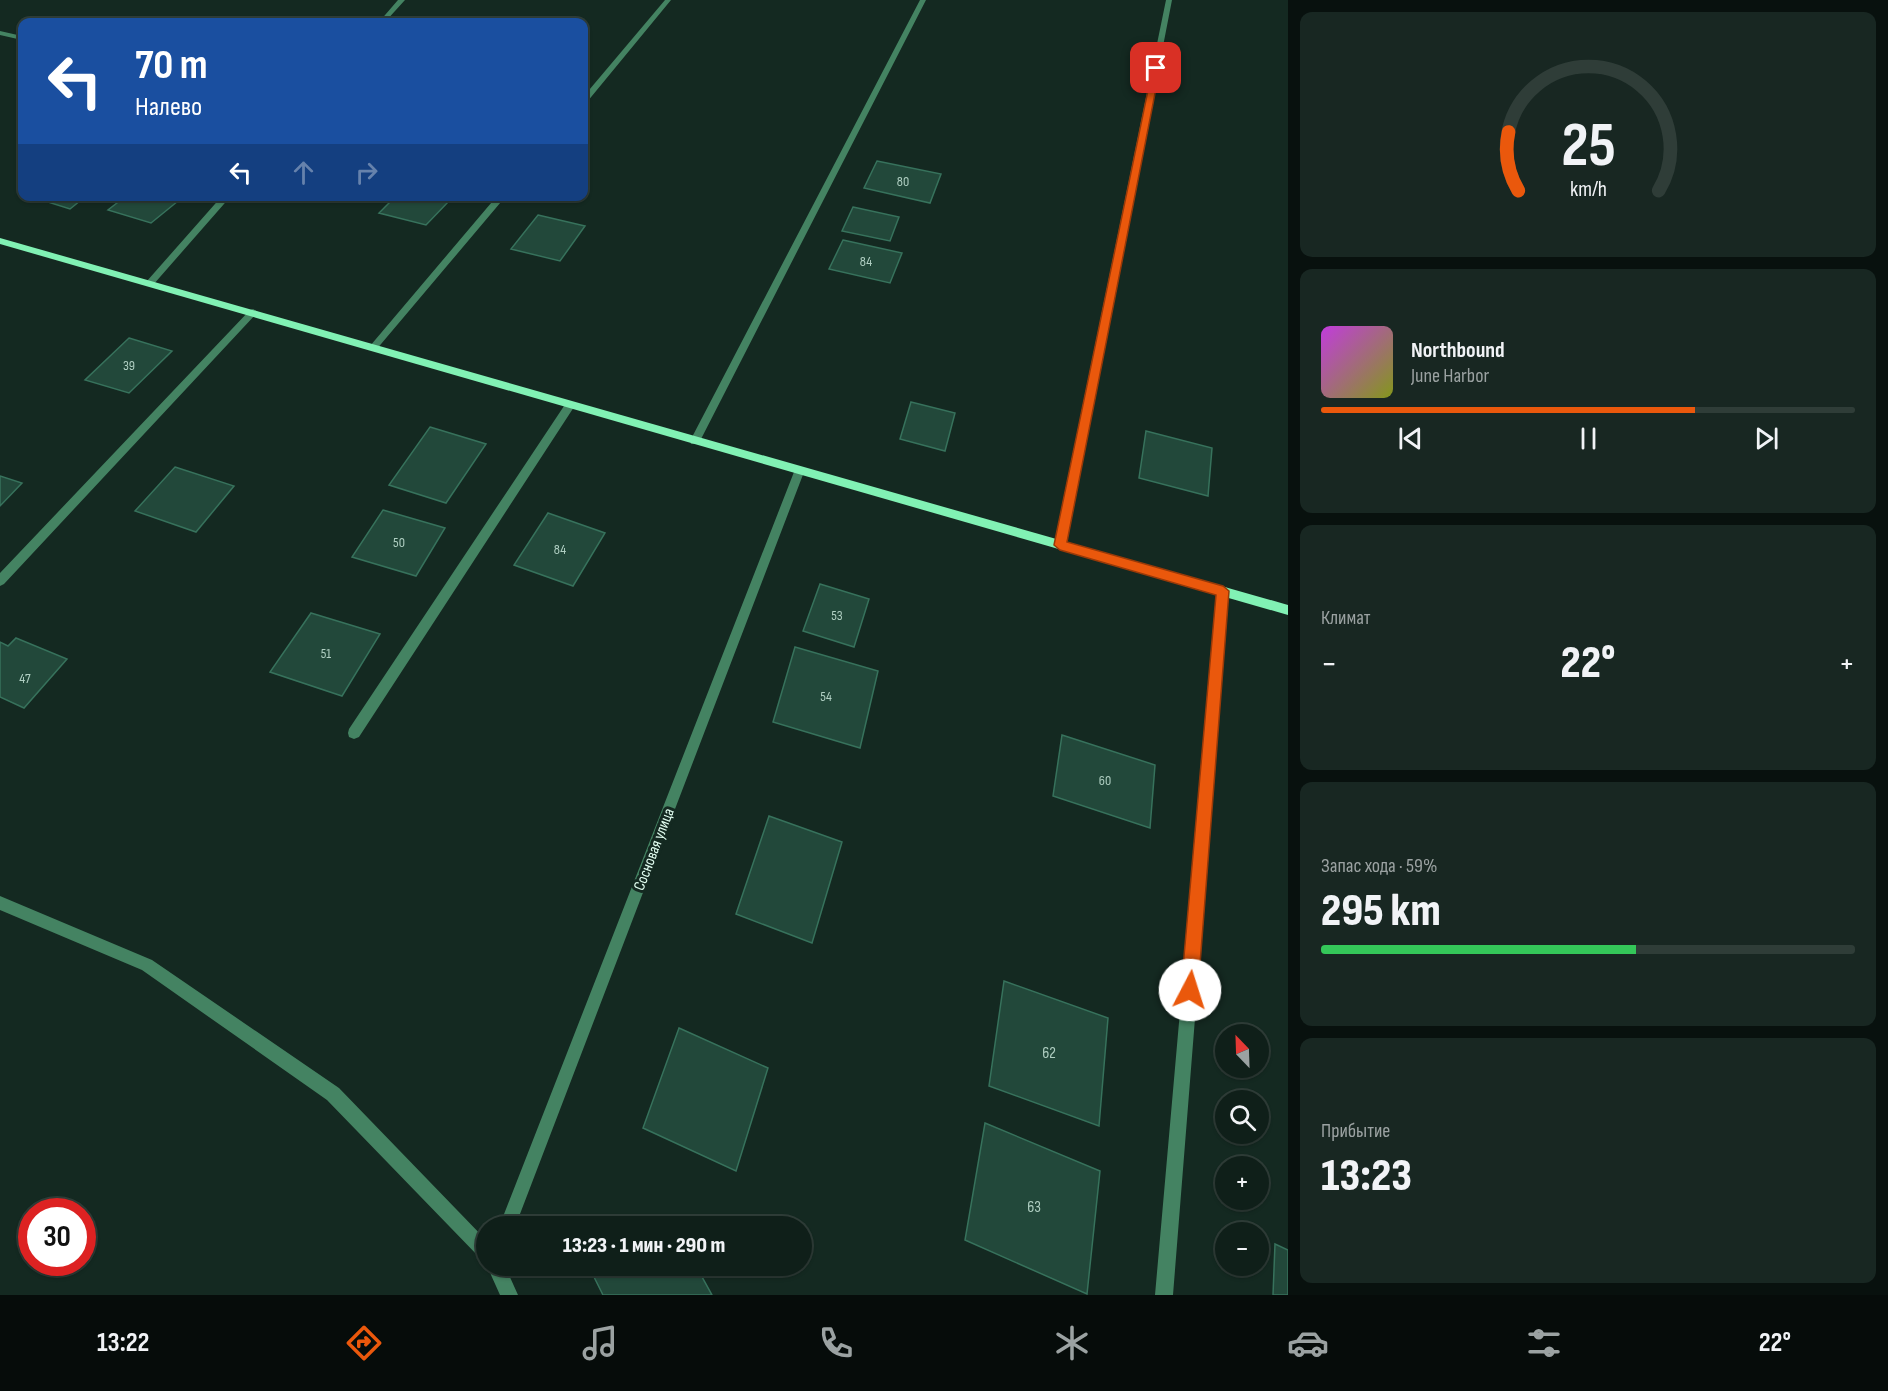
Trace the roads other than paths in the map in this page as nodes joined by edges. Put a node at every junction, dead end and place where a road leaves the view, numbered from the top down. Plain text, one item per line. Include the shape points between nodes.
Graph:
1 (402, 0) edge
2 (668, 0) edge
3 (923, 0) edge
4 (1169, 0) edge
5 (386, 18) edge
6 (0, 33) edge
7 (18, 37) edge
8 (588, 95) edge
9 (223, 201) edge
10 (498, 201) edge
11 (0, 241) edge
12 (150, 284) junction
13 (253, 312) junction
14 (373, 348) junction
15 (570, 405) junction
16 (695, 441) junction
17 (799, 472) junction
18 (1060, 545) junction
19 (0, 581) edge
20 (1223, 591) junction
21 (1288, 610) edge
22 (354, 733) dead end
23 (0, 903) edge
24 (511, 1216) edge
25 (476, 1242) edge
26 (500, 1276) edge
27 (509, 1295) edge
28 (1164, 1295) edge

1 - 5 street
2 - 8 street
3 - 16 street
4 - 18 street
6 - 7 street
9 - 12 street
10 - 14 street
11 - 12 main road
12 - 13 main road
13 - 14 main road
13 - 19 street
14 - 15 main road
15 - 16 main road
15 - 22 street
16 - 17 main road
17 - 18 main road
17 - 24 street, Сосновая улица
18 - 20 main road
20 - 21 main road
20 - 28 street
23 - 25 street via 147,965 333,1094
26 - 27 street

